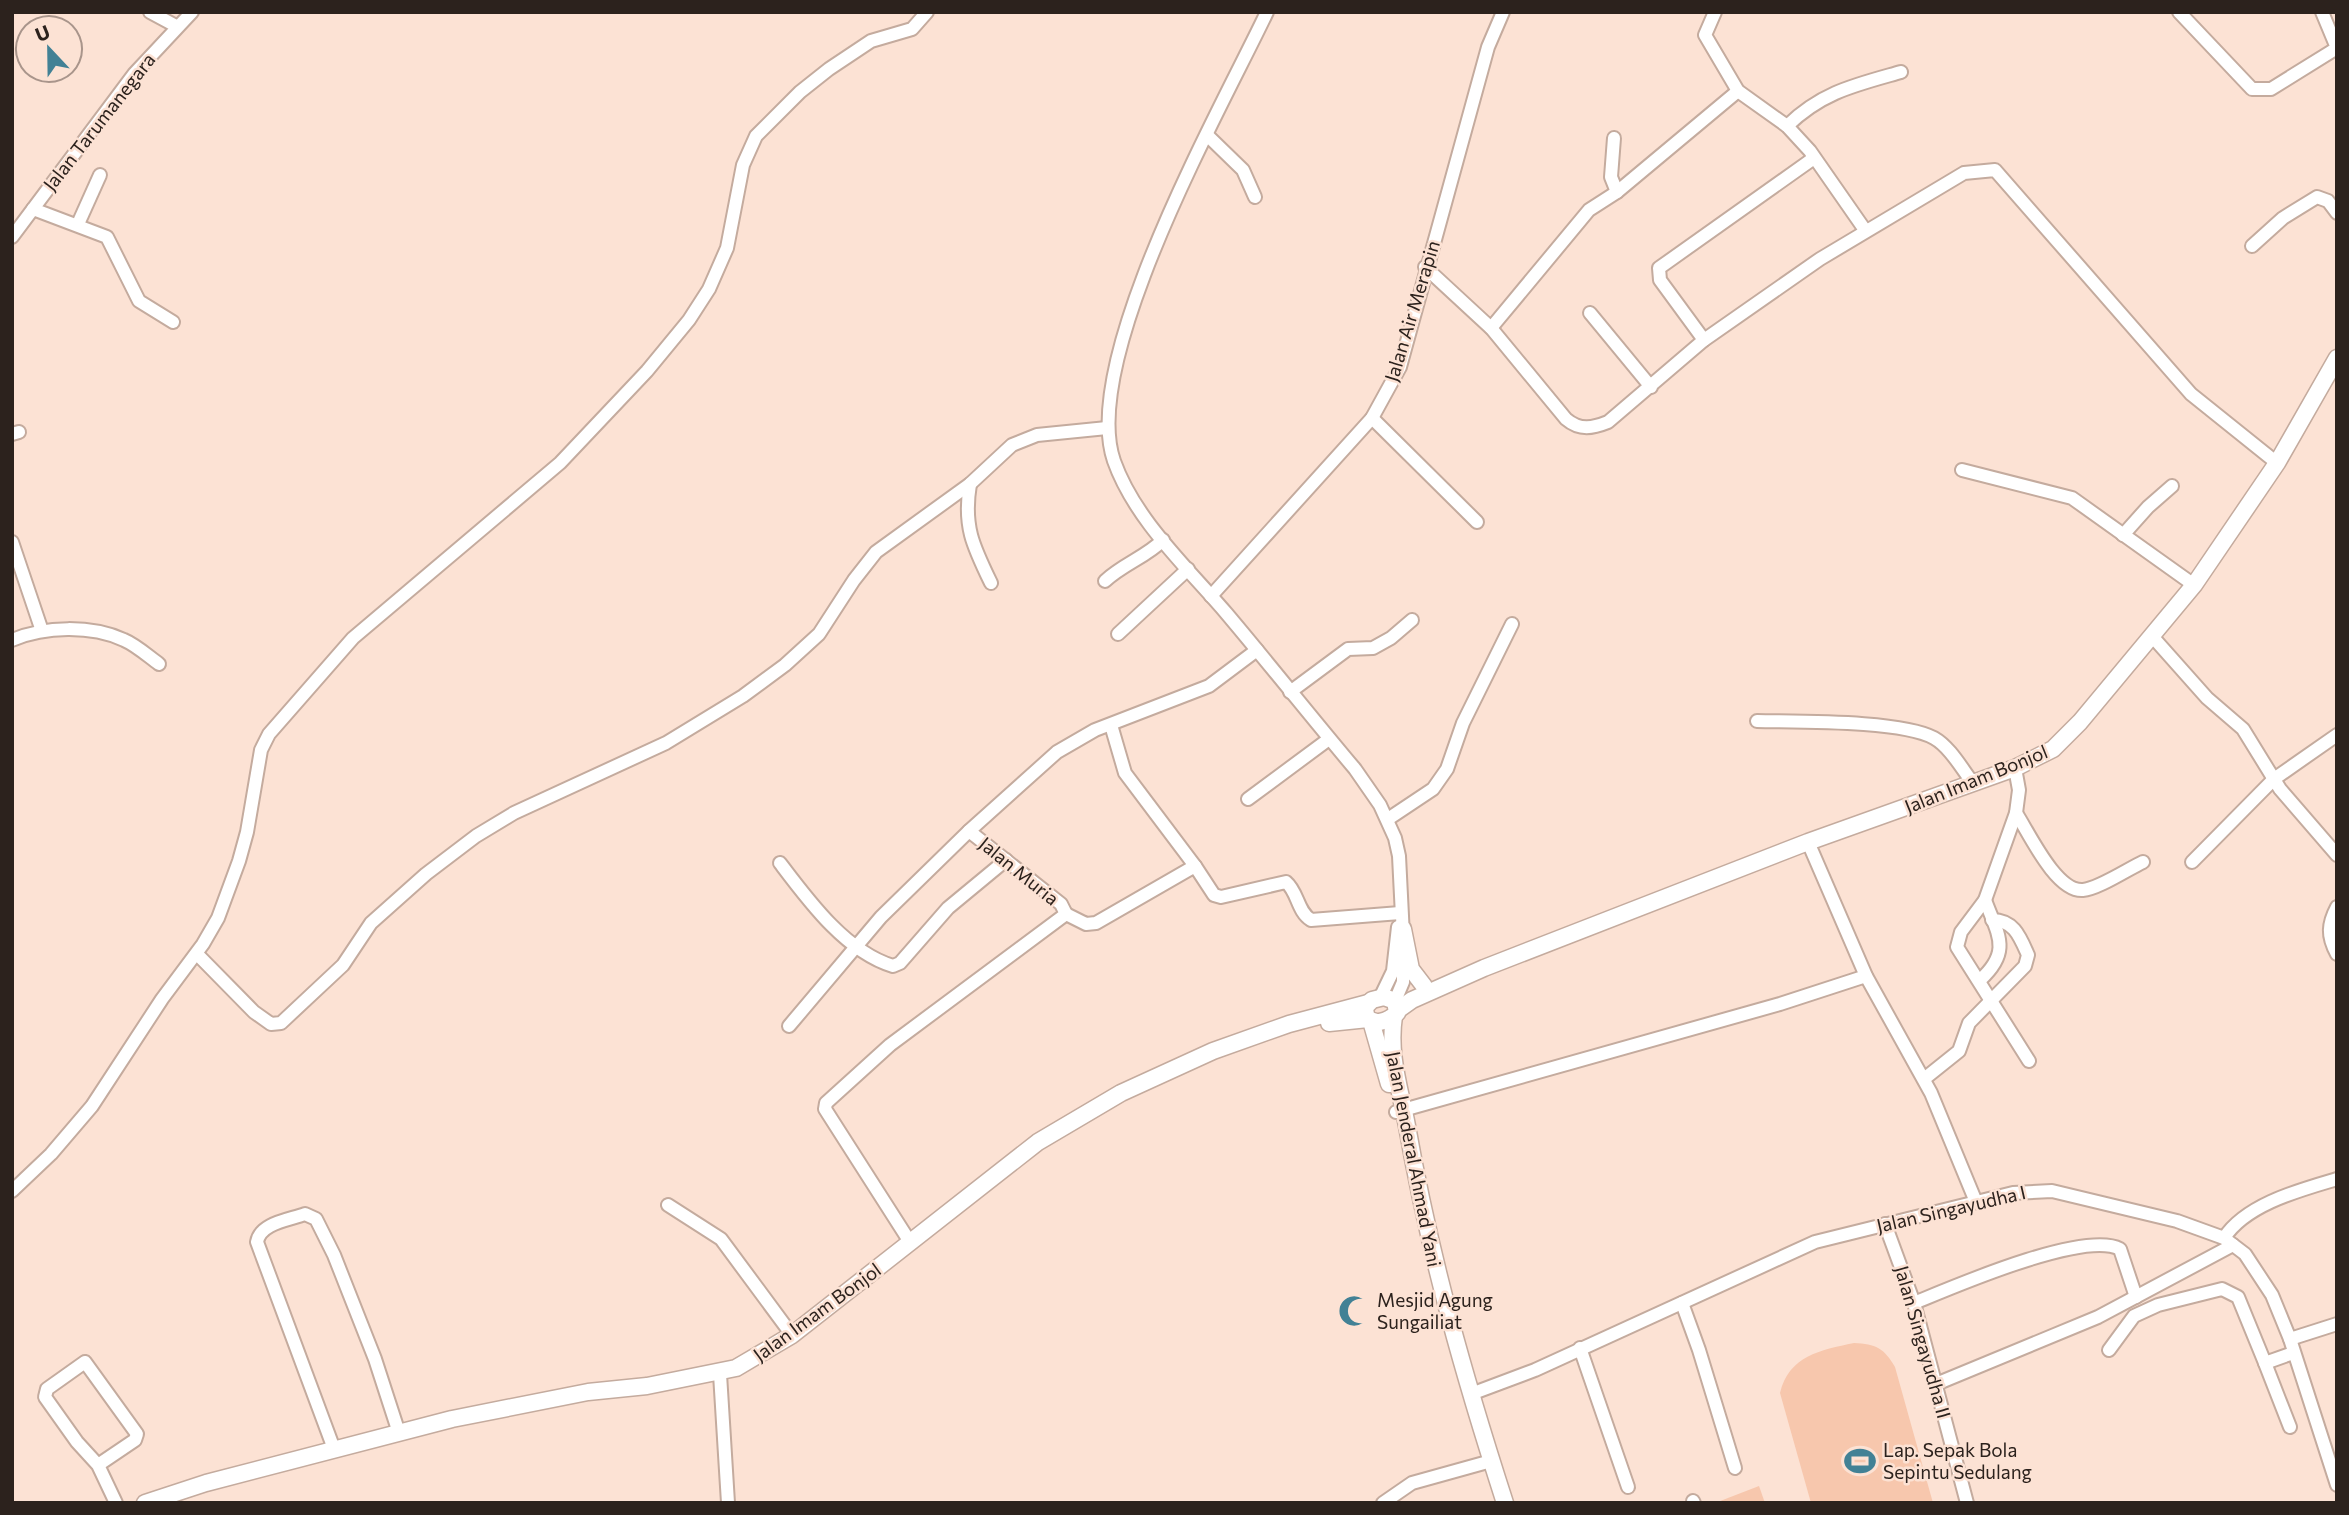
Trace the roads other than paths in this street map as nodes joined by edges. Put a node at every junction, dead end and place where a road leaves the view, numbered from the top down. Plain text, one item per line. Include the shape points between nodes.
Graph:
1 (150, 12) edge
2 (192, 12) edge
3 (927, 12) edge
4 (1266, 12) edge
5 (1503, 12) edge
6 (1715, 12) edge
7 (2179, 12) edge
8 (2322, 12) edge
9 (176, 26) junction
10 (1901, 72) dead end
11 (1738, 91) junction
12 (1787, 126) junction
13 (1207, 135) junction
14 (1614, 138) dead end
15 (1814, 158) junction
16 (100, 175) dead end
17 (1617, 192) junction
18 (1255, 197) dead end
19 (33, 209) junction
20 (2337, 213) edge
21 (78, 224) junction
22 (1865, 230) junction
23 (12, 237) edge
24 (2252, 246) dead end
25 (1425, 267) junction
26 (1590, 313) dead end
27 (173, 322) dead end
28 (1492, 328) junction
29 (1704, 340) junction
30 (2337, 358) edge
31 (1651, 387) junction
32 (1372, 418) junction
33 (1107, 428) junction
34 (2277, 463) junction
35 (1962, 470) dead end
36 (970, 484) junction
37 (2172, 486) dead end
38 (1477, 522) dead end
39 (2123, 535) junction
40 (1163, 540) junction
41 (12, 542) edge
42 (1188, 569) junction
43 (1105, 581) dead end
44 (991, 583) dead end
45 (2194, 585) junction
46 (1211, 596) junction
47 (1412, 620) dead end
48 (1512, 624) dead end
49 (42, 631) junction
50 (1118, 634) dead end
51 (2151, 635) junction
52 (12, 640) edge
53 (1256, 650) junction
54 (159, 664) dead end
55 (1290, 692) junction
56 (1757, 721) dead end
57 (1111, 725) junction
58 (2337, 735) edge
59 (1329, 739) junction
60 (2015, 768) junction
61 (2274, 779) junction
62 (1973, 783) junction
63 (1248, 799) dead end
64 (2016, 813) junction
65 (1388, 819) junction
66 (969, 831) junction
67 (1808, 842) junction
68 (2337, 855) edge
69 (1006, 860) junction
70 (2143, 862) dead end
71 (2192, 862) dead end
72 (780, 863) dead end
73 (1195, 866) junction
74 (1985, 900) junction
75 (2337, 906) edge
76 (1066, 914) junction
77 (1992, 920) junction
78 (1401, 921) junction
79 (855, 945) junction
80 (197, 954) junction
81 (2337, 954) edge
82 (1484, 968) junction
83 (1866, 976) junction
84 (1980, 980) junction
85 (1424, 986) junction
86 (1993, 999) junction
87 (1384, 1009) junction
88 (789, 1026) dead end
89 (2029, 1061) dead end
90 (1924, 1079) junction
91 (1400, 1111) junction
92 (2337, 1179) edge
93 (12, 1191) edge
94 (1976, 1202) junction
95 (668, 1205) dead end
96 (1885, 1224) junction
97 (910, 1242) junction
98 (2229, 1242) junction
99 (2136, 1297) junction
100 (1682, 1303) junction
101 (1914, 1303) junction
102 (2337, 1324) edge
103 (792, 1335) junction
104 (2290, 1339) junction
105 (1580, 1348) junction
106 (2109, 1350) dead end
107 (2293, 1353) junction
108 (2265, 1363) junction
109 (720, 1374) junction
110 (1936, 1384) junction
111 (1471, 1394) junction
112 (2290, 1427) dead end
113 (399, 1433) junction
114 (334, 1449) junction
115 (1484, 1462) junction
116 (99, 1465) junction
117 (1735, 1468) dead end
118 (2337, 1485) edge
119 (1628, 1488) dead end
120 (116, 1503) edge
121 (145, 1503) edge
122 (728, 1503) edge
123 (1383, 1503) edge
124 (1497, 1503) edge
125 (1505, 1503) edge
126 (1968, 1503) edge

1 - 9 street
2 - 9 street, Jalan Tarumanegara
3 - 80 street via 912,29 871,41 829,69 756,136 743,165 727,248 689,320 560,463 352,638 270,734 261,751 239,861 218,918
4 - 13 street
5 - 25 street, Jalan Air Merapin via 1488,47
6 - 11 street via 1705,35
7 - 8 street via 2252,89 2262,90 2272,89 2337,48
9 - 19 street, Jalan Tarumanegara via 98,119
10 - 12 street via 1831,93
11 - 12 street
11 - 17 street
12 - 15 street
13 - 18 street via 1243,170
13 - 33 street via 1166,220 1132,308
14 - 17 street via 1611,177
15 - 22 street
15 - 29 street via 1659,268 1660,280
16 - 21 street
17 - 28 street via 1589,210
19 - 21 street
19 - 23 street, Jalan Tarumanegara
20 - 24 street via 2328,201 2317,197 2283,218
21 - 27 street via 109,239 139,301
22 - 29 street
22 - 34 street via 1964,173 1996,170 2191,394
25 - 28 street
25 - 32 street, Jalan Air Merapin via 1399,367
26 - 31 street
28 - 31 street via 1555,407 1579,427 1608,422
29 - 31 street
30 - 34 main road, Jalan Imam Bonjol
32 - 38 street
32 - 46 street, Jalan Air Merapin
33 - 36 street via 1019,440
33 - 40 street via 1114,461
34 - 45 main road, Jalan Imam Bonjol
35 - 39 street via 2072,498
36 - 44 street via 968,530
36 - 80 street via 876,552 819,634 785,665 666,743 514,813 467,843 371,923 335,973 281,1023 266,1022
37 - 39 street
39 - 45 street
40 - 42 street
40 - 43 street
41 - 49 street
42 - 46 street
42 - 50 street
45 - 51 main road, Jalan Imam Bonjol
46 - 53 street
47 - 55 street via 1374,648 1348,649
48 - 65 street via 1447,769 1425,796
49 - 52 street
49 - 54 street via 95,630 127,641
51 - 60 main road, Jalan Imam Bonjol via 2068,735 2053,749
51 - 61 street via 2207,698 2243,729
53 - 55 street
53 - 57 street, Jalan Muria via 1209,686
55 - 59 street
56 - 62 street via 1920,734 1940,743
57 - 66 street, Jalan Muria via 1057,752
57 - 73 street via 1125,773
58 - 61 street
59 - 63 street
59 - 65 street
60 - 62 main road, Jalan Imam Bonjol
60 - 64 street via 2019,790
61 - 68 street
61 - 71 street
62 - 67 main road, Jalan Imam Bonjol
64 - 70 street via 2056,877 2074,888 2086,889
64 - 74 street
65 - 78 street via 1399,856
66 - 69 street, Jalan Muria
66 - 79 street
67 - 82 main road, Jalan Imam Bonjol
67 - 83 street
69 - 76 street, Jalan Muria via 1061,904
69 - 79 street via 948,908 900,963 890,966
72 - 79 street via 814,906
73 - 76 street via 1096,923 1086,924
73 - 78 street via 1210,891 1221,897 1286,882 1311,920
74 - 77 street
74 - 84 street via 1957,940 1959,951
75 - 81 street via 2329,934
76 - 97 street, Jalan Muria via 890,1045 826,1103 825,1109
77 - 84 street via 2001,948 1998,959
77 - 86 street via 2009,923 2028,955 2025,966
78 - 85 main road via 1411,969
78 - 87 street via 1403,982
79 - 88 street
80 - 93 street via 92,1106
82 - 85 main road, Jalan Imam Bonjol
82 - 87 main road, Jalan Imam Bonjol
83 - 90 street
83 - 91 street
84 - 86 street
85 - 87 main road, Jalan Imam Bonjol
86 - 89 street
86 - 90 street via 1969,1023 1959,1051
87 - 91 main road, Jalan Jenderal Ahmad Yani
87 - 91 main road, Jalan Jenderal Ahmad Yani
87 - 97 main road, Jalan Imam Bonjol via 1271,1031 1201,1056 1121,1093 1038,1142
90 - 94 street
91 - 111 main road, Jalan Jenderal Ahmad Yani via 1441,1295
91 - 115 main road, Jalan Jenderal Ahmad Yani via 1415,1214 1446,1345
92 - 98 street via 2256,1211 2232,1225
94 - 96 street, Jalan Singayudha I
94 - 98 street, Jalan Singayudha I via 2012,1193 2052,1191 2164,1218
95 - 103 street via 722,1239
96 - 100 street, Jalan Singayudha I via 1815,1242
96 - 101 street, Jalan Singayudha II
97 - 103 main road, Jalan Imam Bonjol
98 - 99 street
98 - 104 street, Jalan Singayudha I via 2253,1266 2272,1295
99 - 101 street via 2120,1249 2103,1243 2005,1266
99 - 110 street via 2049,1339
100 - 105 street, Jalan Singayudha I
100 - 117 street
101 - 110 street, Jalan Singayudha II
102 - 104 street
103 - 109 main road, Jalan Imam Bonjol
104 - 107 street, Jalan Singayudha I
105 - 111 street, Jalan Singayudha I
105 - 119 street
106 - 108 street via 2134,1316 2222,1289 2238,1297
107 - 108 street
107 - 118 street, Jalan Singayudha I
108 - 112 street
109 - 113 main road, Jalan Imam Bonjol via 552,1399
109 - 122 street
110 - 126 street, Jalan Singayudha II
111 - 125 main road, Jalan Jenderal Ahmad Yani
113 - 114 main road, Jalan Imam Bonjol
113 - 114 street via 393,1406 334,1255 316,1219 305,1214 266,1228 257,1242
114 - 121 main road, Jalan Imam Bonjol
115 - 123 street via 1412,1483
115 - 124 main road, Jalan Jenderal Ahmad Yani
116 - 116 street via 137,1434 84,1362 45,1394 77,1442
116 - 120 street

